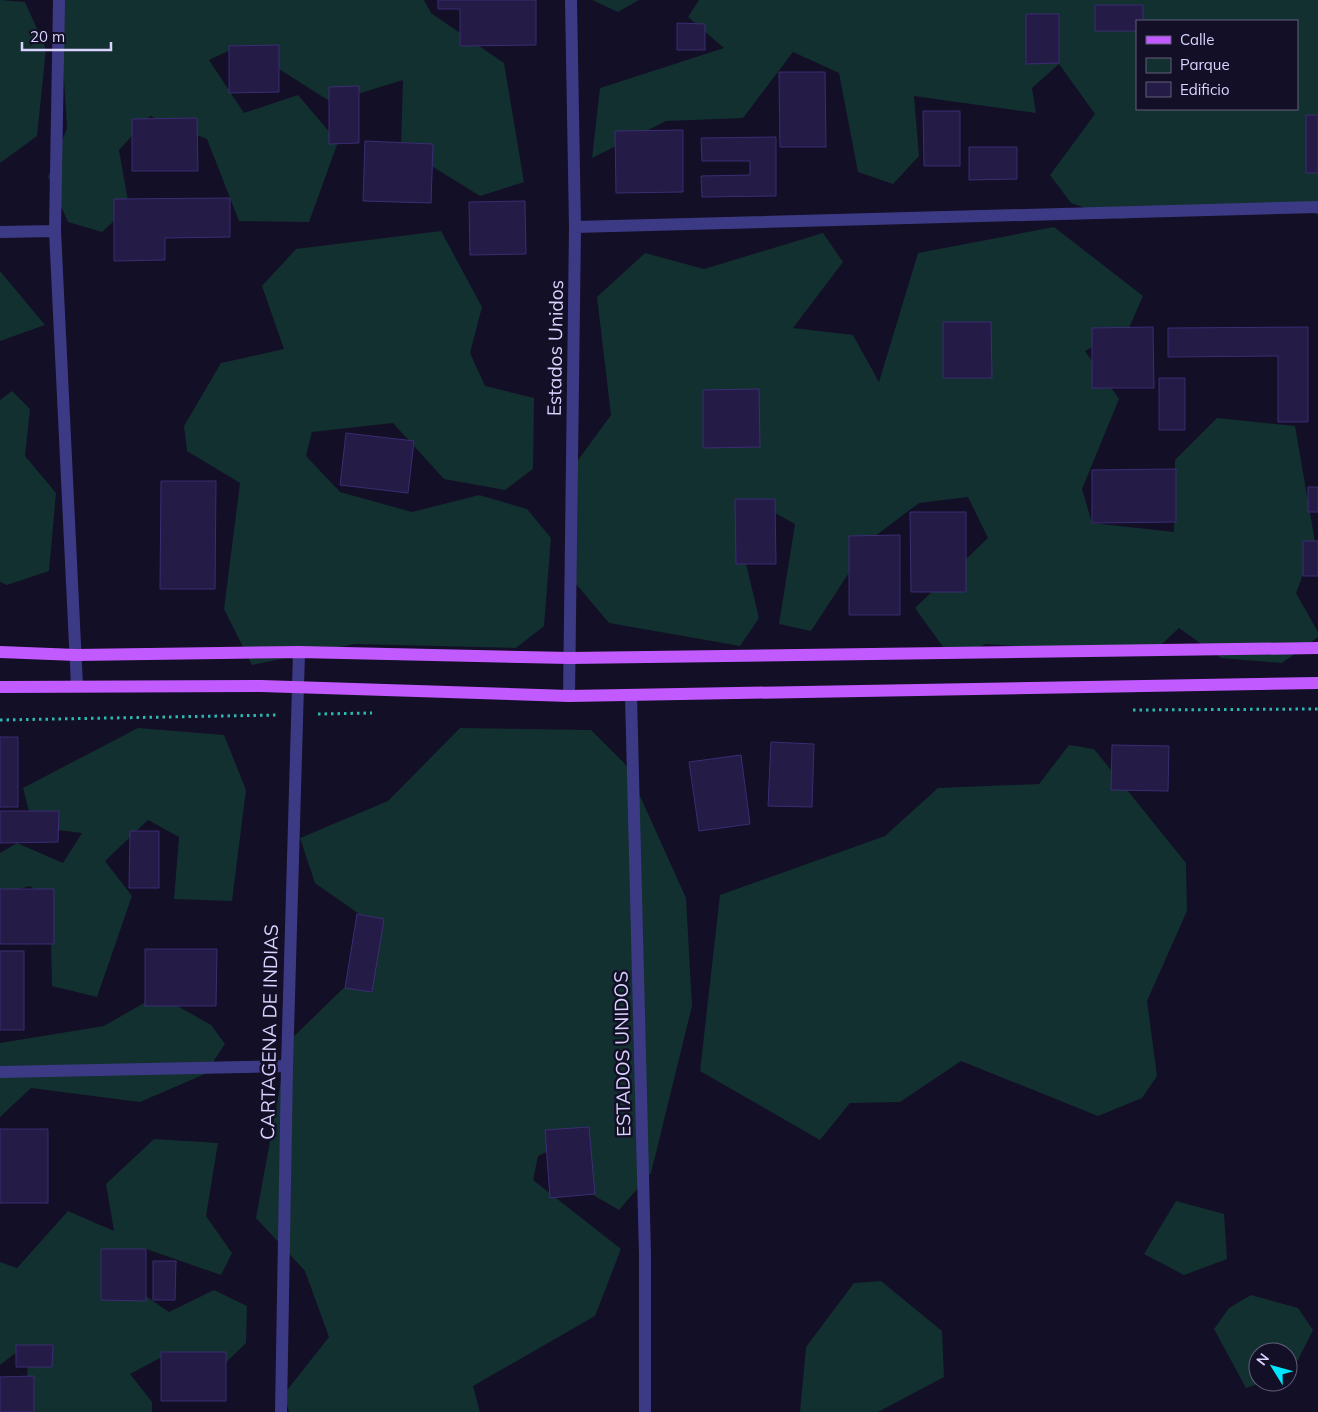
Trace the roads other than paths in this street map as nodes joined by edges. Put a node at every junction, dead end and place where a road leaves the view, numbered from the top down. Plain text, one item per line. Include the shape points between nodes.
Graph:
1 (59, 0) edge
2 (571, 0) edge
3 (1318, 207) edge
4 (575, 227) junction
5 (55, 231) junction
6 (0, 232) edge
7 (1318, 648) edge
8 (0, 652) edge
9 (299, 652) junction
10 (76, 655) junction
11 (570, 658) junction
12 (1318, 683) edge
13 (77, 686) junction
14 (0, 687) edge
15 (299, 688) junction
16 (631, 694) junction
17 (569, 696) junction
18 (287, 1066) junction
19 (0, 1072) edge
20 (281, 1412) edge
21 (645, 1412) edge

1 - 5 street
2 - 4 street, Estados Unidos
3 - 4 street
4 - 11 street, Estados Unidos
5 - 6 street
5 - 10 street
7 - 11 main road
8 - 10 main road
9 - 10 main road
9 - 11 main road
9 - 15 street, CARTAGENA DE INDIAS
10 - 13 street
11 - 17 street, Estados Unidos
12 - 16 main road
13 - 14 main road
13 - 15 main road
15 - 17 main road
15 - 18 street, CARTAGENA DE INDIAS
16 - 17 main road
16 - 21 street, ESTADOS UNIDOS via 646,1255
18 - 19 street
18 - 20 street, CARTAGENA DE INDIAS

